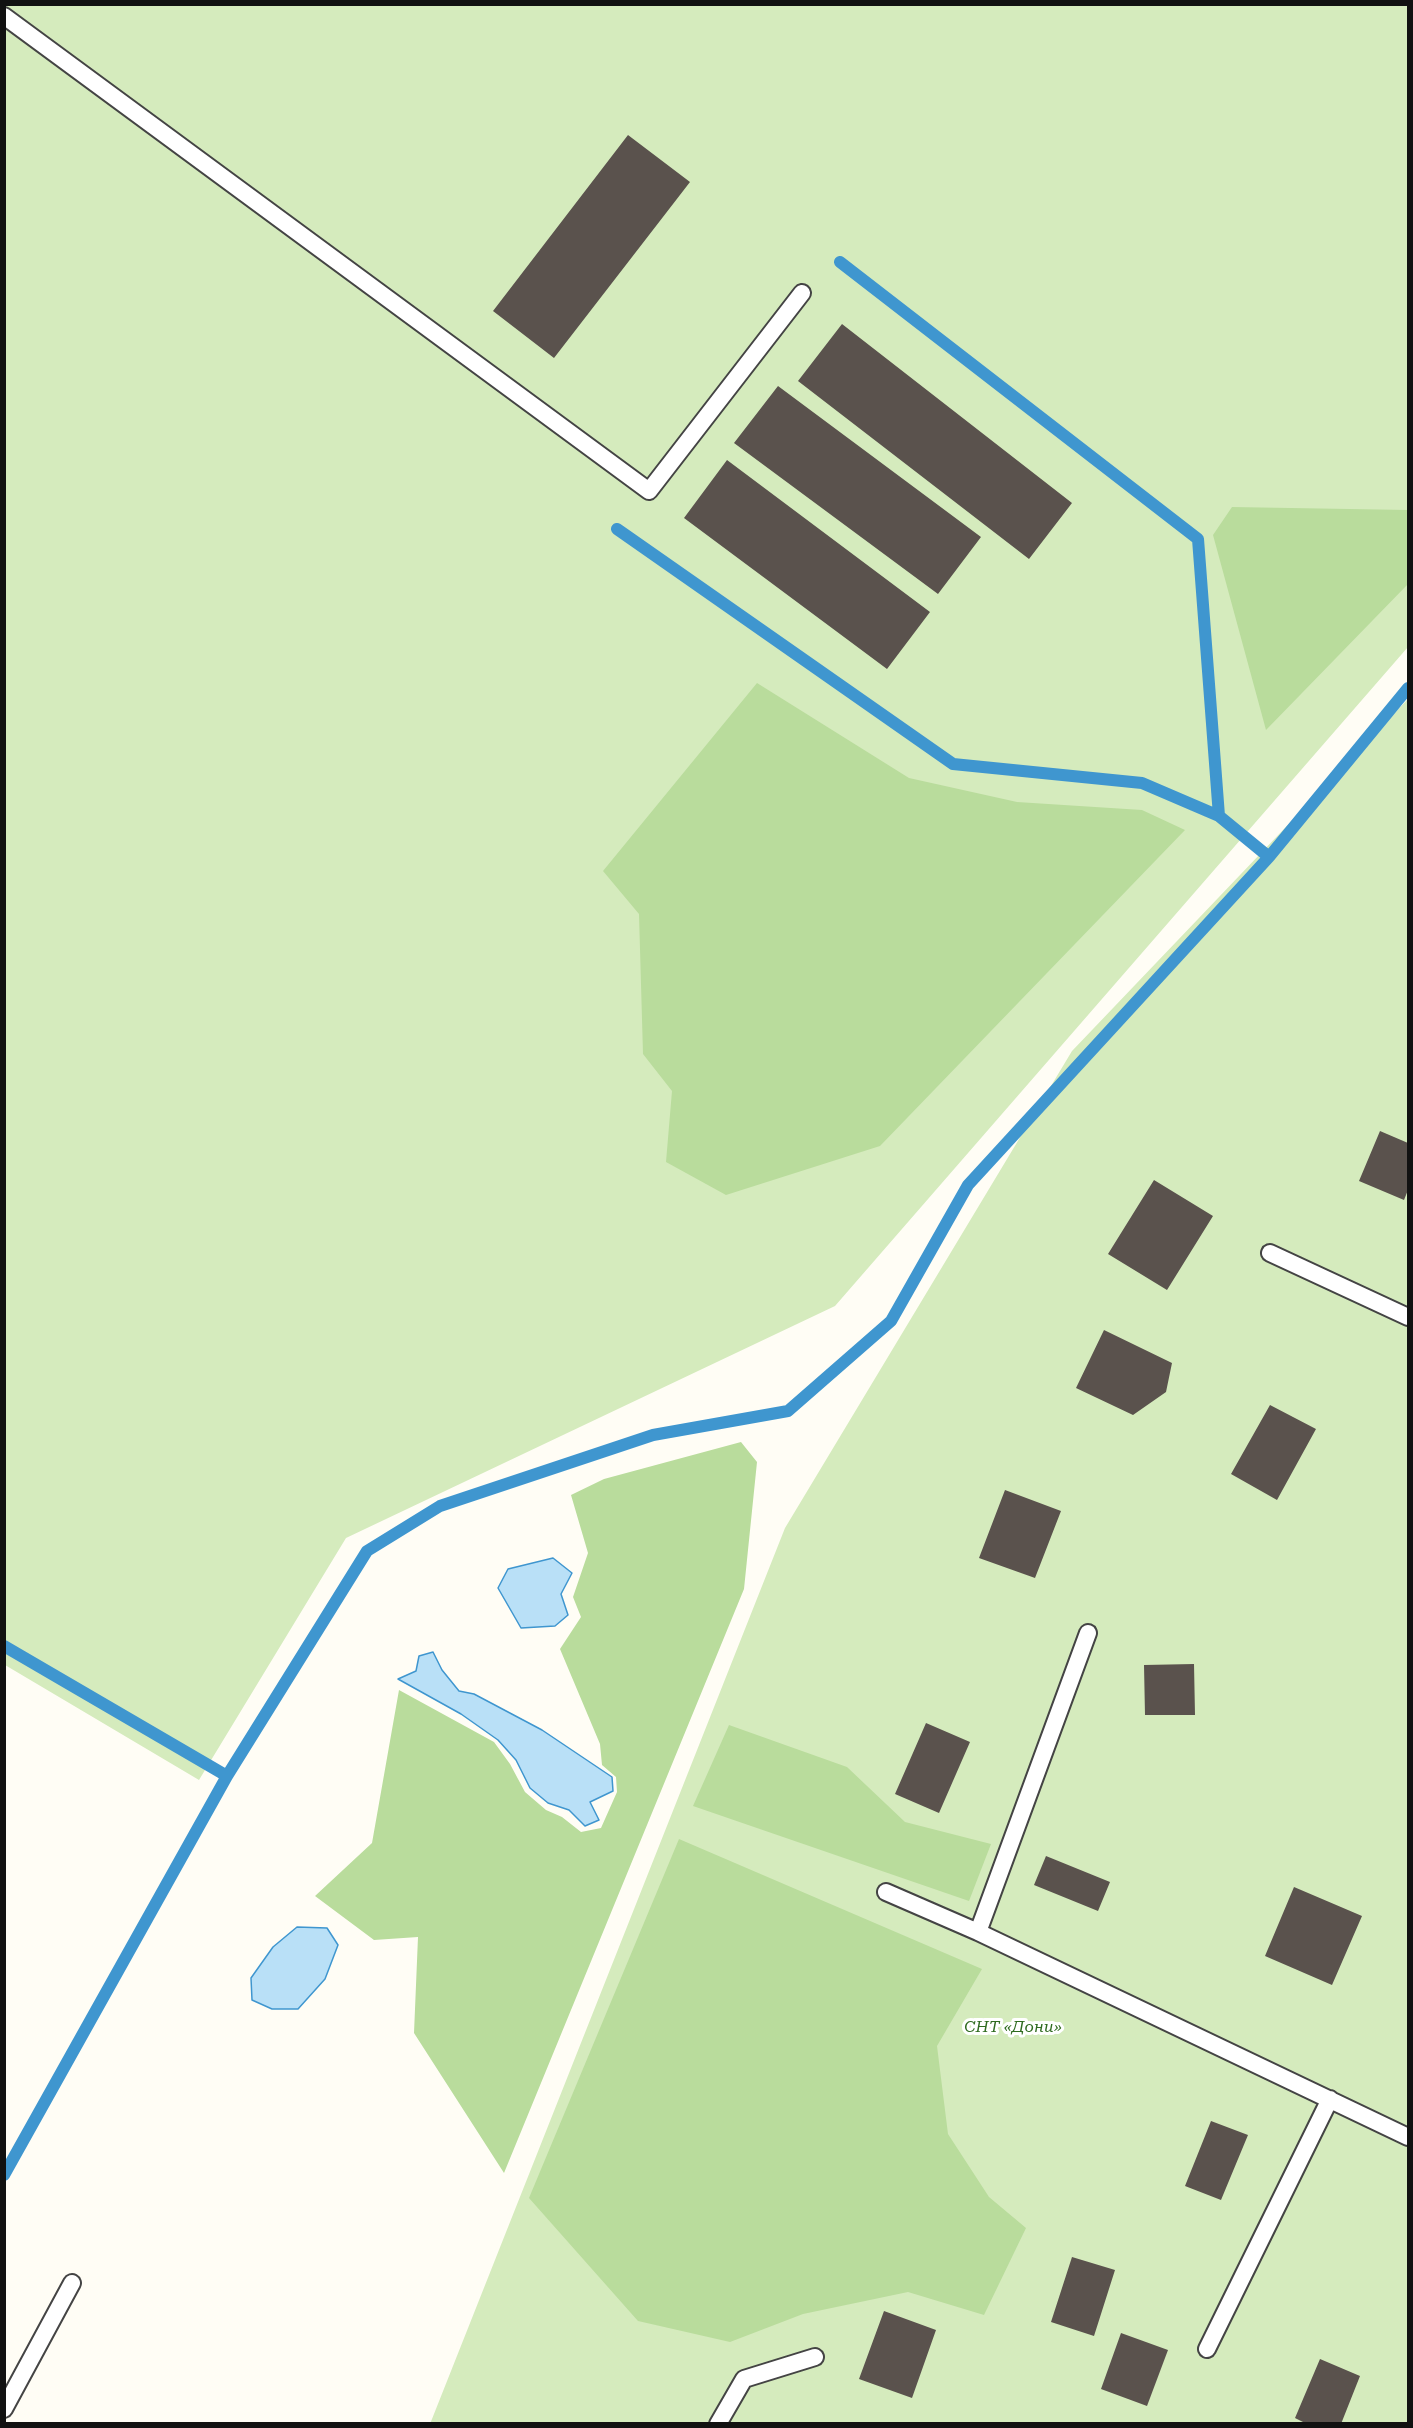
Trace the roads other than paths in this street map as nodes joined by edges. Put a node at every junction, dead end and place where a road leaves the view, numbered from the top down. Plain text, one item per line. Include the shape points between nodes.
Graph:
1 (4, 16) edge
2 (802, 293) dead end
3 (1270, 1253) dead end
4 (1408, 1317) edge
5 (1088, 1633) dead end
6 (886, 1892) dead end
7 (978, 1932) junction
8 (1330, 2099) junction
9 (1408, 2137) edge
10 (72, 2283) dead end
11 (1207, 2349) dead end
12 (815, 2358) dead end
13 (4, 2409) edge
14 (718, 2424) edge

1 - 2 lane via 649,491
3 - 4 lane
5 - 7 lane
6 - 7 lane
7 - 8 lane
8 - 9 lane
8 - 11 lane
10 - 13 lane
12 - 14 lane via 744,2379

